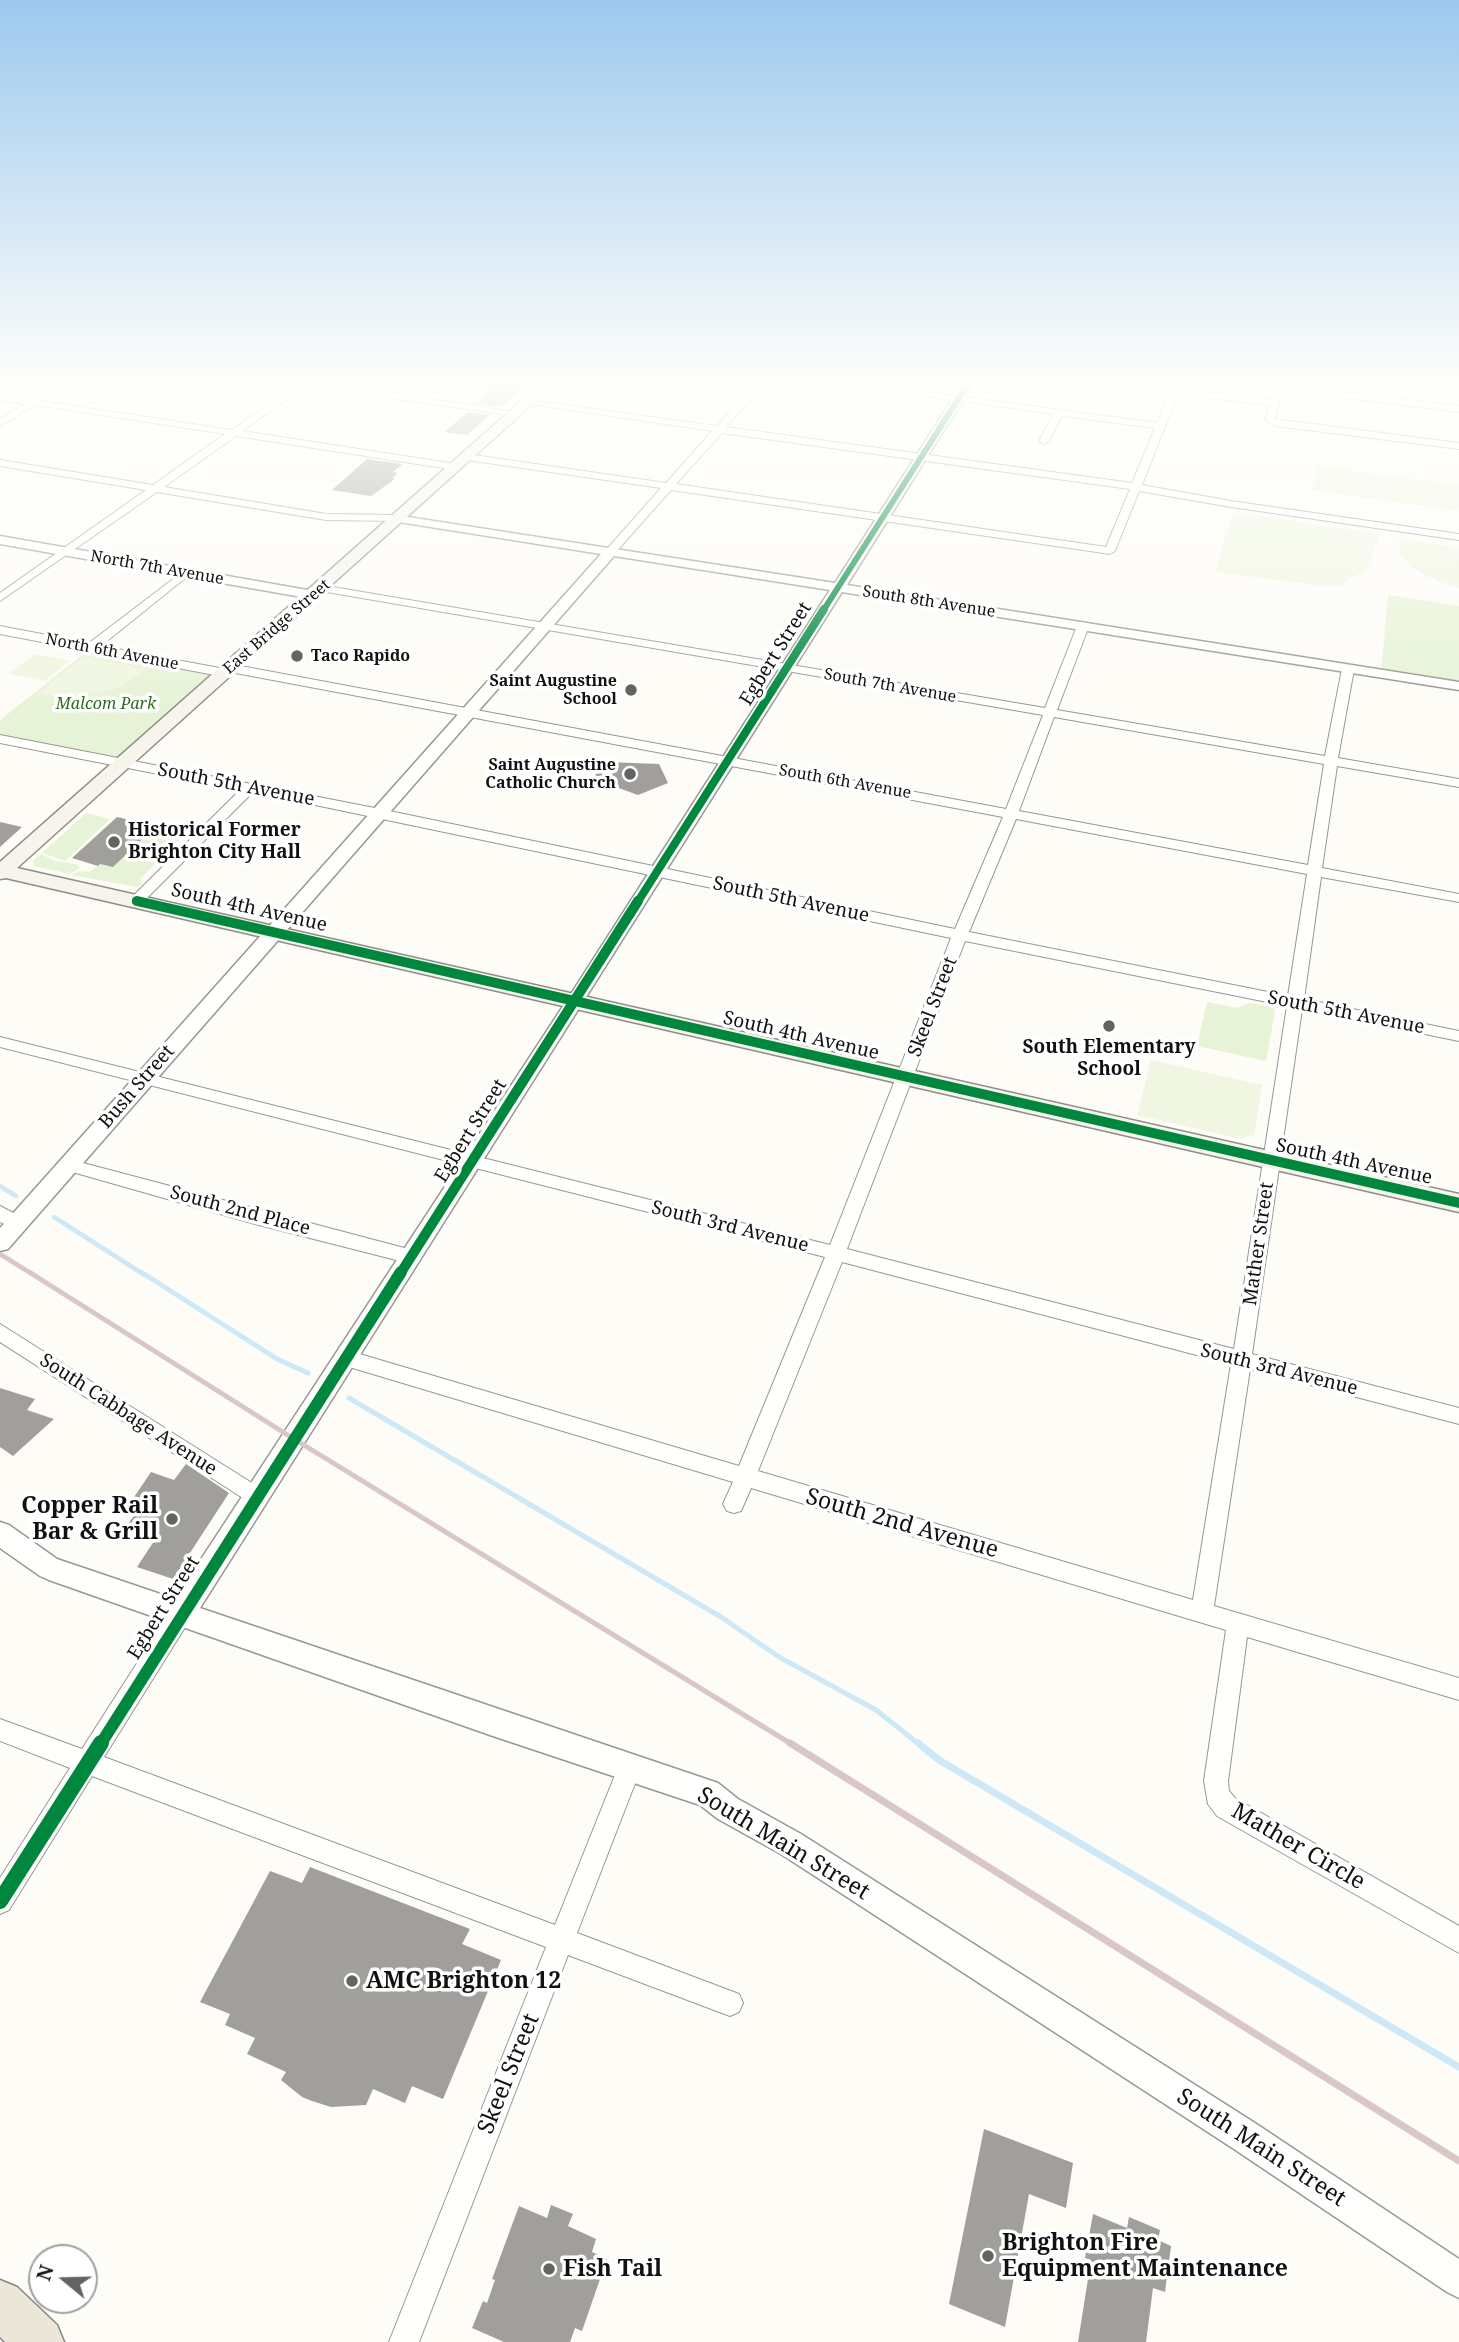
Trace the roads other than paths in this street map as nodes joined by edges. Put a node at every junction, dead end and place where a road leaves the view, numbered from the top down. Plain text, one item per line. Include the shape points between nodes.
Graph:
1 (156, 488) edge
2 (158, 488) edge
3 (432, 488) edge
4 (667, 488) edge
5 (684, 488) edge
6 (901, 488) edge
7 (1135, 488) edge
8 (1143, 488) edge
9 (326, 517) junction
10 (399, 518) junction
11 (882, 518) junction
12 (383, 533) junction
13 (1459, 537) edge
14 (0, 540) edge
15 (611, 551) junction
16 (66, 552) junction
17 (185, 573) junction
18 (839, 588) junction
19 (317, 591) junction
20 (0, 598) edge
21 (1083, 626) junction
22 (545, 627) junction
23 (0, 630) edge
24 (91, 648) junction
25 (788, 668) junction
26 (1348, 669) junction
27 (227, 670) junction
28 (1459, 686) edge
29 (469, 713) junction
30 (1050, 713) junction
31 (0, 739) edge
32 (730, 761) junction
33 (1331, 762) junction
34 (123, 763) junction
35 (1459, 783) edge
36 (250, 788) junction
37 (380, 813) junction
38 (1012, 813) junction
39 (1317, 870) junction
40 (1, 871) edge
41 (657, 871) junction
42 (1459, 898) edge
43 (136, 901) junction
44 (274, 932) junction
45 (960, 935) junction
46 (576, 1001) junction
47 (1294, 1003) junction
48 (1459, 1036) edge
49 (0, 1042) edge
50 (905, 1078) junction
51 (145, 1079) junction
52 (472, 1162) junction
53 (1271, 1163) junction
54 (68, 1165) junction
55 (1459, 1203) edge
56 (8, 1218) edge
57 (0, 1243) edge
58 (836, 1254) junction
59 (412, 1257) junction
60 (0, 1332) edge
61 (346, 1358) junction
62 (1242, 1361) junction
63 (1459, 1416) edge
64 (745, 1478) junction
65 (256, 1496) junction
66 (734, 1504) dead end
67 (0, 1533) edge
68 (1202, 1611) junction
69 (181, 1614) junction
70 (1238, 1623) junction
71 (1459, 1689) edge
72 (0, 1730) edge
73 (87, 1764) junction
74 (629, 1768) junction
75 (0, 1901) edge
76 (1459, 1940) edge
77 (561, 1941) junction
78 (730, 2003) dead end
79 (1459, 2280) edge
80 (0, 2304) edge
81 (40, 2342) edge
82 (404, 2342) edge

1 - 16 street
2 - 9 street
3 - 10 main road, East Bridge Street
4 - 15 street
5 - 11 street
6 - 11 street, Egbert Street
7 - 11 street via 1110,551
8 - 13 street
9 - 10 street
9 - 12 street
10 - 12 main road, East Bridge Street
10 - 15 street, South 8th Avenue
11 - 18 street, Egbert Street
12 - 19 main road, East Bridge Street
14 - 16 street, North 7th Avenue
15 - 18 street, South 8th Avenue
15 - 22 street, Bush Street
16 - 17 street, North 7th Avenue
16 - 20 street
17 - 19 street, North 7th Avenue
17 - 24 street
18 - 21 street, South 8th Avenue
18 - 25 street, Egbert Street
19 - 22 street, South 7th Avenue
19 - 27 main road, East Bridge Street
21 - 26 street, South 8th Avenue
21 - 30 street, Skeel Street
22 - 25 street, South 7th Avenue
22 - 29 street, Bush Street
23 - 24 street, North 6th Avenue
24 - 27 street, North 6th Avenue
25 - 30 street, South 7th Avenue
25 - 32 street, Egbert Street
26 - 28 street, South 8th Avenue
26 - 33 street, Mather Street
27 - 29 street, South 6th Avenue
27 - 34 main road, East Bridge Street
29 - 32 street, South 6th Avenue
29 - 37 street, Bush Street
30 - 33 street, South 7th Avenue
30 - 38 street, Skeel Street
31 - 34 street, South 5th Avenue
32 - 38 street, South 6th Avenue
32 - 41 street, Egbert Street
33 - 35 street, South 7th Avenue
33 - 39 street, Mather Street
34 - 36 street, South 5th Avenue
34 - 40 main road, East Bridge Street
36 - 37 street, South 5th Avenue
36 - 43 street
37 - 41 street, South 5th Avenue
37 - 44 street, Bush Street
38 - 39 street, South 6th Avenue
38 - 45 street, Skeel Street
39 - 42 street, South 6th Avenue
39 - 47 street, Mather Street
40 - 43 main road, South 4th Avenue
41 - 45 street, South 5th Avenue
41 - 46 street, Egbert Street
43 - 44 main road, South 4th Avenue
44 - 46 main road, South 4th Avenue
44 - 51 street, Bush Street
45 - 47 street, South 5th Avenue
45 - 50 street, Skeel Street
46 - 50 main road, South 4th Avenue
46 - 52 street, Egbert Street
47 - 48 street, South 5th Avenue
47 - 53 street, Mather Street
49 - 51 street, South 3rd Avenue
50 - 53 main road, South 4th Avenue
50 - 58 street, Skeel Street
51 - 52 street, South 3rd Avenue
51 - 54 street, Bush Street
52 - 58 street, South 3rd Avenue
52 - 59 street, Egbert Street
53 - 55 main road, South 4th Avenue
53 - 62 street, Mather Street
54 - 56 street, Bush Street
54 - 59 street, South 2nd Place
56 - 57 street, Bush Street
58 - 62 street, South 3rd Avenue
58 - 64 street, Skeel Street
59 - 61 street, Egbert Street
60 - 65 street, South Cabbage Avenue
61 - 64 street, South 2nd Avenue
61 - 65 street, Egbert Street
62 - 63 street, South 3rd Avenue
62 - 68 street, Mather Street
64 - 66 street, Skeel Street
64 - 68 street, South 2nd Avenue
65 - 69 street, Egbert Street
67 - 69 street, South Main Street via 49,1568
68 - 70 street, South 2nd Avenue
69 - 73 street, Egbert Street
69 - 74 street, South Main Street
70 - 71 street, South 2nd Avenue
70 - 76 street, Mather Circle via 1217,1795 1226,1807
72 - 73 street
73 - 75 street, Egbert Street
73 - 77 street
74 - 77 street, Skeel Street
74 - 79 street, South Main Street via 708,1793 791,1844
77 - 78 street
77 - 82 street, Skeel Street
80 - 81 highway

